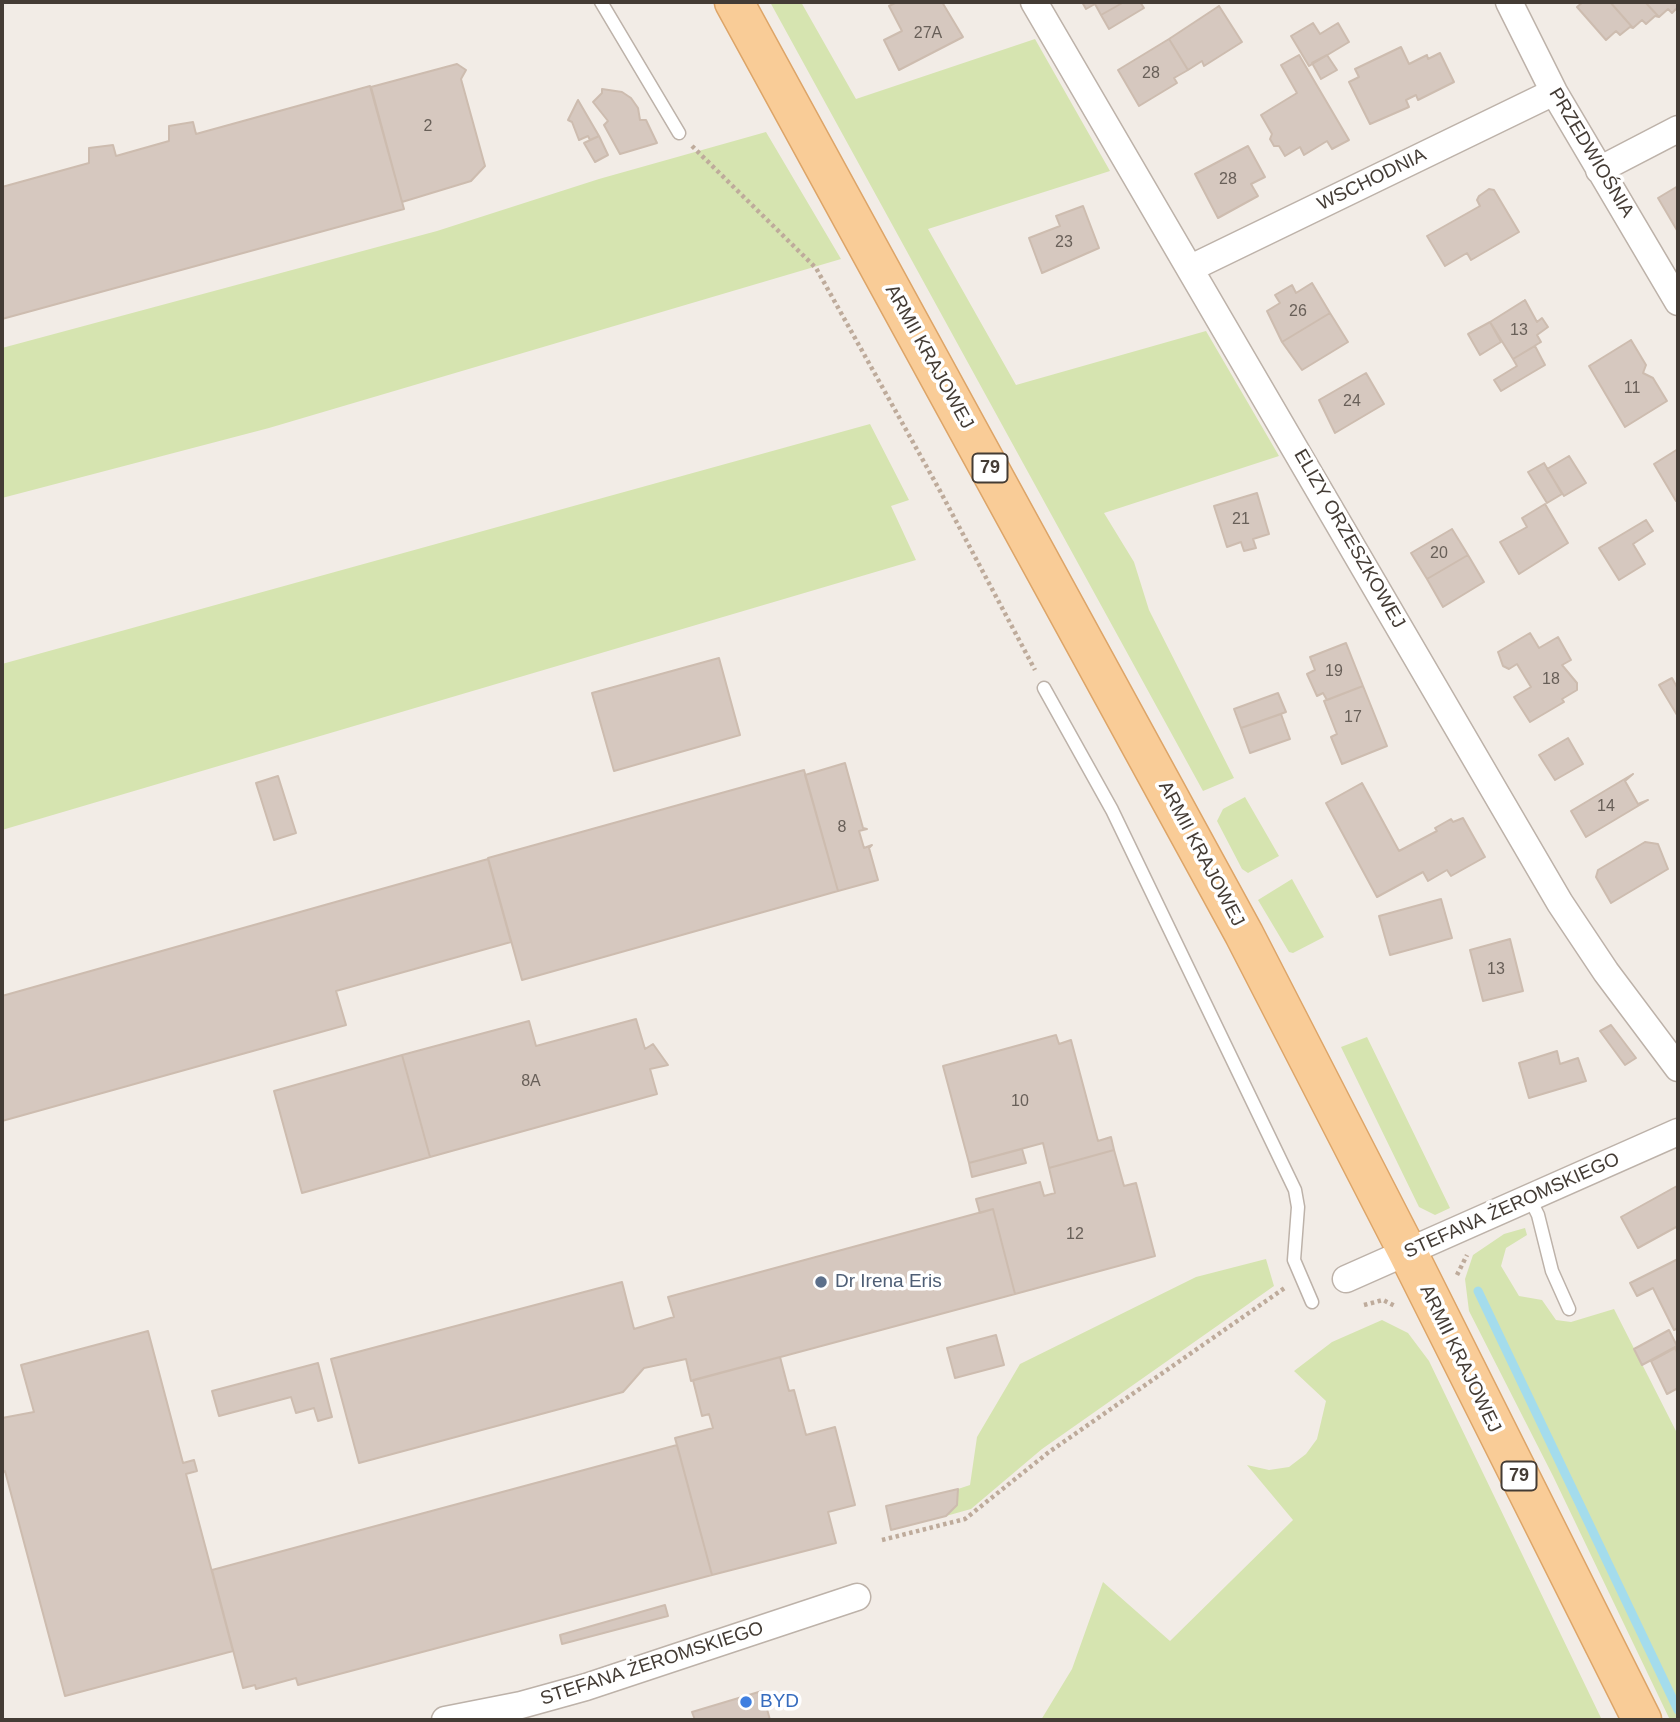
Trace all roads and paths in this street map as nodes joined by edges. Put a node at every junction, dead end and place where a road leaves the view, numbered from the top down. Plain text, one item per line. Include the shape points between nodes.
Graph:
1 (601, 2) edge
2 (734, 2) edge
3 (1034, 2) edge
4 (1509, 2) edge
5 (1554, 92) junction
6 (1678, 129) edge
7 (679, 133) joint
8 (1599, 170) junction
9 (1191, 268) junction
10 (1678, 302) edge
11 (1044, 688) joint
12 (1678, 1068) edge
13 (1678, 1132) edge
14 (1529, 1197) junction
15 (1408, 1253) junction
16 (1300, 1277) junction
17 (1346, 1279) dead end
18 (1312, 1302) dead end
19 (1364, 1305) dead end
20 (1569, 1310) dead end
21 (1402, 1312) dead end
22 (882, 1540) dead end
23 (857, 1597) dead end
24 (445, 1720) edge
25 (1642, 1720) edge

1 - 7 lane
2 - 15 main road, ARMII KRAJOWEJ / 79 via 1127,716
3 - 9 street, ELIZY ORZESZKOWEJ
4 - 5 street, PRZEDWIOŚNIA
5 - 8 street, PRZEDWIOŚNIA
5 - 9 street, WSCHODNIA
6 - 8 street
7 - 11 path via 816,268
8 - 10 street, PRZEDWIOŚNIA
9 - 12 street, ELIZY ORZESZKOWEJ via 1560,903
11 - 16 lane via 1112,810 1296,1190 1293,1250
13 - 14 street, STEFANA ŻEROMSKIEGO
14 - 15 street, STEFANA ŻEROMSKIEGO
14 - 20 lane
15 - 17 street, STEFANA ŻEROMSKIEGO
15 - 25 main road, ARMII KRAJOWEJ / 79
16 - 18 lane
16 - 22 path via 1049,1452 965,1520
19 - 21 path via 1383,1300
23 - 24 street, STEFANA ŻEROMSKIEGO via 586,1687

